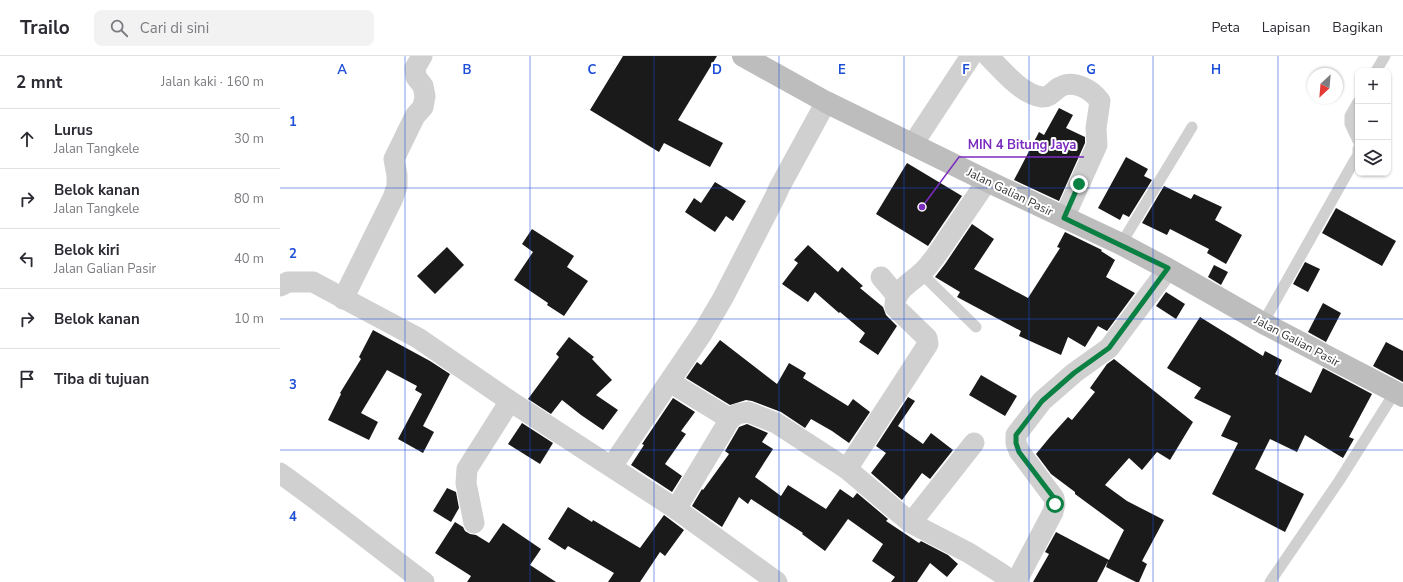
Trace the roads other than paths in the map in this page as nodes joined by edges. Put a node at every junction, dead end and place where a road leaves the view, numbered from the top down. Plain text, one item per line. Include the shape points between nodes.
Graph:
1 (422, 56) edge
2 (743, 56) edge
3 (971, 56) edge
4 (988, 56) edge
5 (1385, 56) edge
6 (1378, 68) edge
7 (826, 102) junction
8 (1357, 104) edge
9 (1192, 127) dead end
10 (1358, 140) edge
11 (913, 144) junction
12 (1355, 159) edge
13 (987, 181) junction
14 (1064, 218) junction
15 (1121, 244) junction
16 (1168, 268) junction
17 (921, 273) junction
18 (881, 277) dead end
19 (280, 286) edge
20 (896, 296) junction
21 (343, 300) junction
22 (1263, 323) junction
23 (976, 327) dead end
24 (670, 382) junction
25 (1399, 394) edge
26 (510, 401) junction
27 (730, 419) junction
28 (974, 444) dead end
29 (612, 466) junction
30 (847, 469) junction
31 (280, 473) edge
32 (676, 509) junction
33 (474, 523) dead end
34 (911, 523) junction
35 (424, 582) edge
36 (777, 582) edge
37 (1014, 582) edge
38 (1270, 582) edge

1 - 21 street via 414,68 425,96 422,107 394,159 397,186
2 - 7 street, Jalan Galian Pasir
3 - 11 street
4 - 14 street via 1009,77 1033,94 1043,97 1069,83 1095,94 1100,101 1096,128 1097,145
5 - 6 lane
7 - 11 street, Jalan Galian Pasir
7 - 24 street via 778,188 722,298
8 - 10 lane via 1350,116 1350,124
9 - 15 lane
11 - 13 street, Jalan Galian Pasir
12 - 22 lane
13 - 14 street, Jalan Galian Pasir
13 - 17 street via 939,252
14 - 15 street, Jalan Galian Pasir
15 - 16 street, Jalan Galian Pasir
16 - 22 street, Jalan Galian Pasir
16 - 37 street via 1109,348 1074,373 1042,401 1016,435 1019,452 1054,498 1055,504
17 - 20 street
17 - 23 lane
18 - 20 street
19 - 21 street via 288,282 312,282
20 - 30 street via 895,307 927,338 928,344
21 - 26 street via 418,338
22 - 25 street, Jalan Galian Pasir
24 - 27 street
24 - 29 street
25 - 38 lane
26 - 29 street
26 - 33 street via 467,469 466,484
27 - 30 street via 737,414 748,412 776,423
27 - 32 street
28 - 34 street
29 - 32 street
30 - 34 street
31 - 35 street
32 - 36 street
34 - 37 street via 969,553

